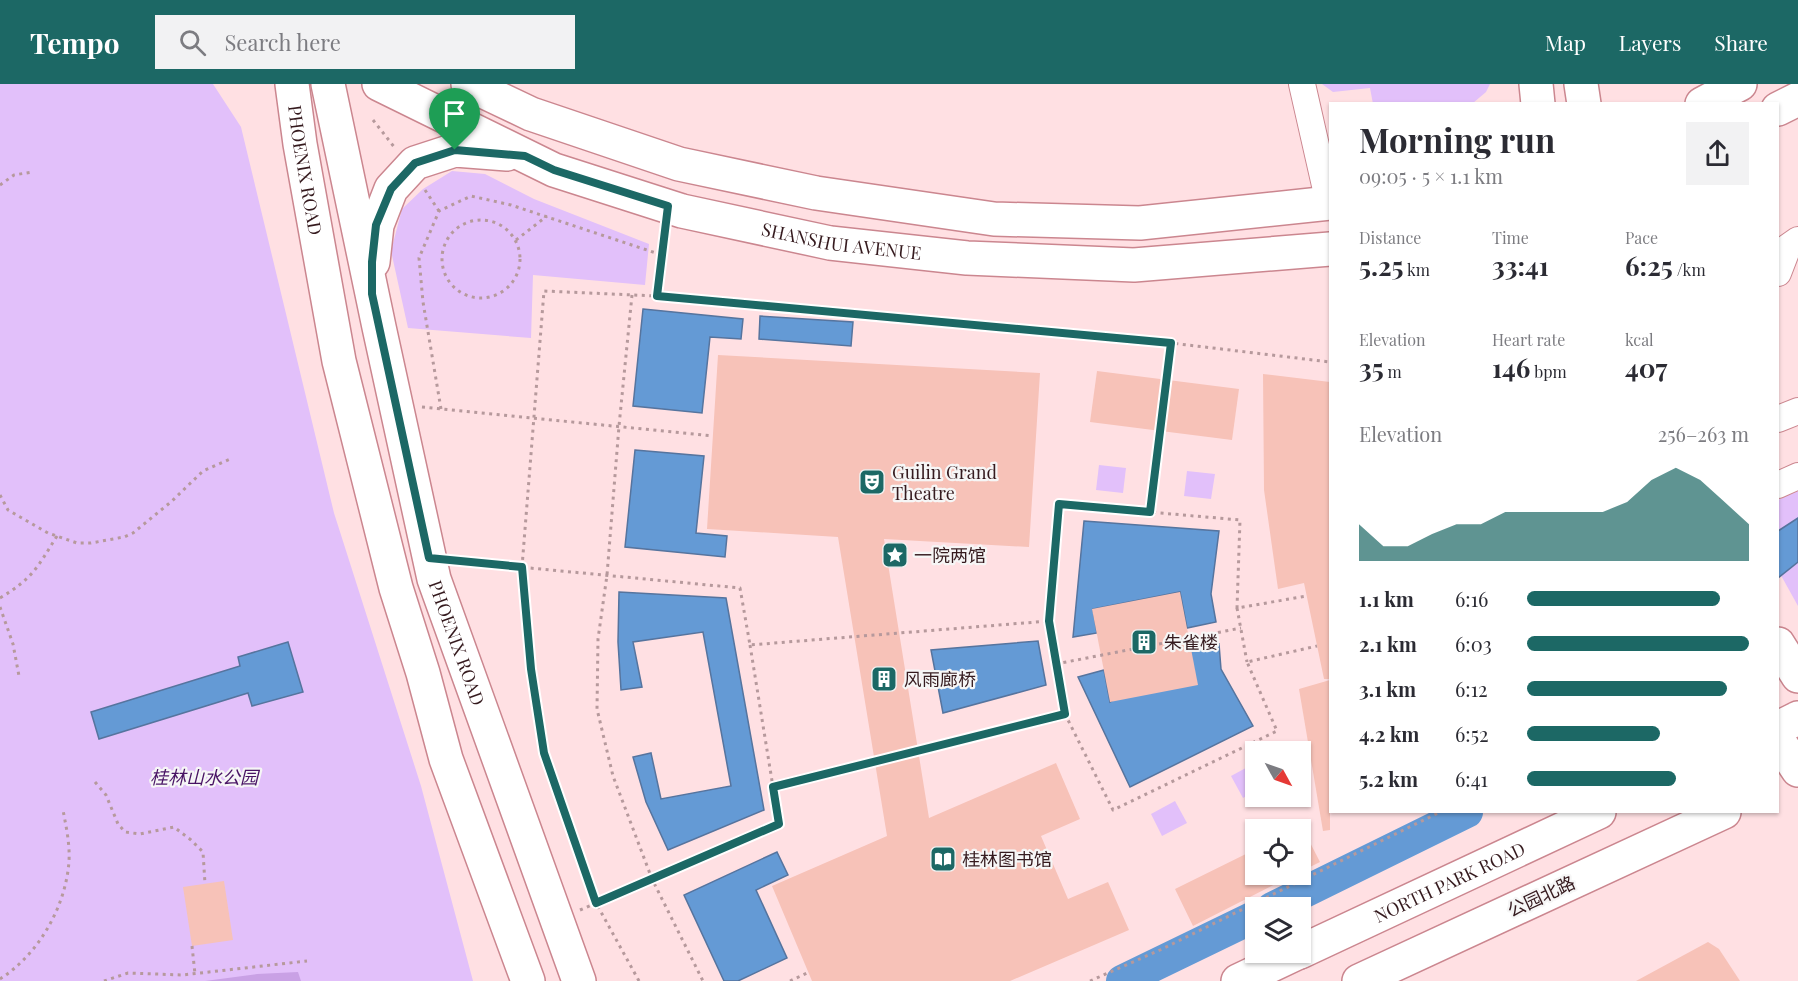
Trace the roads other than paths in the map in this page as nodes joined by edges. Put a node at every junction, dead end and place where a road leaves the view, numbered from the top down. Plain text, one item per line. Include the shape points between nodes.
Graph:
1 (275, 84) edge
2 (292, 84) edge
3 (328, 84) edge
4 (380, 84) edge
5 (468, 84) edge
6 (1302, 84) edge
7 (1536, 84) edge
8 (1581, 84) edge
9 (1740, 84) edge
10 (1798, 99) edge
11 (1538, 102) edge
12 (1584, 102) edge
13 (1706, 102) edge
14 (1779, 108) edge
15 (300, 144) junction
16 (525, 156) junction
17 (1329, 199) edge
18 (1329, 203) edge
19 (1798, 240) edge
20 (1329, 249) edge
21 (1779, 270) edge
22 (372, 294) junction
23 (1798, 476) edge
24 (1779, 485) edge
25 (1779, 647) edge
26 (1798, 676) edge
27 (1798, 718) edge
28 (1779, 728) edge
29 (1779, 742) edge
30 (1798, 770) edge
31 (1798, 777) edge
32 (1779, 786) edge
33 (1597, 813) edge
34 (1722, 813) edge
35 (1311, 947) edge
36 (1276, 963) edge
37 (528, 981) edge
38 (579, 981) edge
39 (1238, 981) edge
40 (1359, 981) edge

1 - 15 main road
2 - 15 main road, PHOENIX ROAD
3 - 22 main road, PHOENIX ROAD
4 - 16 main road, SHANSHUI AVENUE
5 - 18 main road via 531,114 679,164 816,193 994,219 1140,223
6 - 17 street
7 - 11 main road
8 - 12 main road
9 - 13 main road
10 - 14 main road
15 - 37 main road, PHOENIX ROAD via 339,362 396,588 446,759
16 - 20 main road, SHANSHUI AVENUE via 554,170 668,206 830,243 967,258 1134,265
16 - 22 main road via 455,150 415,163 391,189 376,225
19 - 21 street via 1788,247
22 - 38 main road, PHOENIX ROAD via 438,590
23 - 24 street
25 - 26 main road
27 - 28 main road
29 - 30 main road
31 - 32 main road
33 - 35 main road, NORTH PARK ROAD
34 - 40 main road, 公园北路
36 - 39 main road, NORTH PARK ROAD

